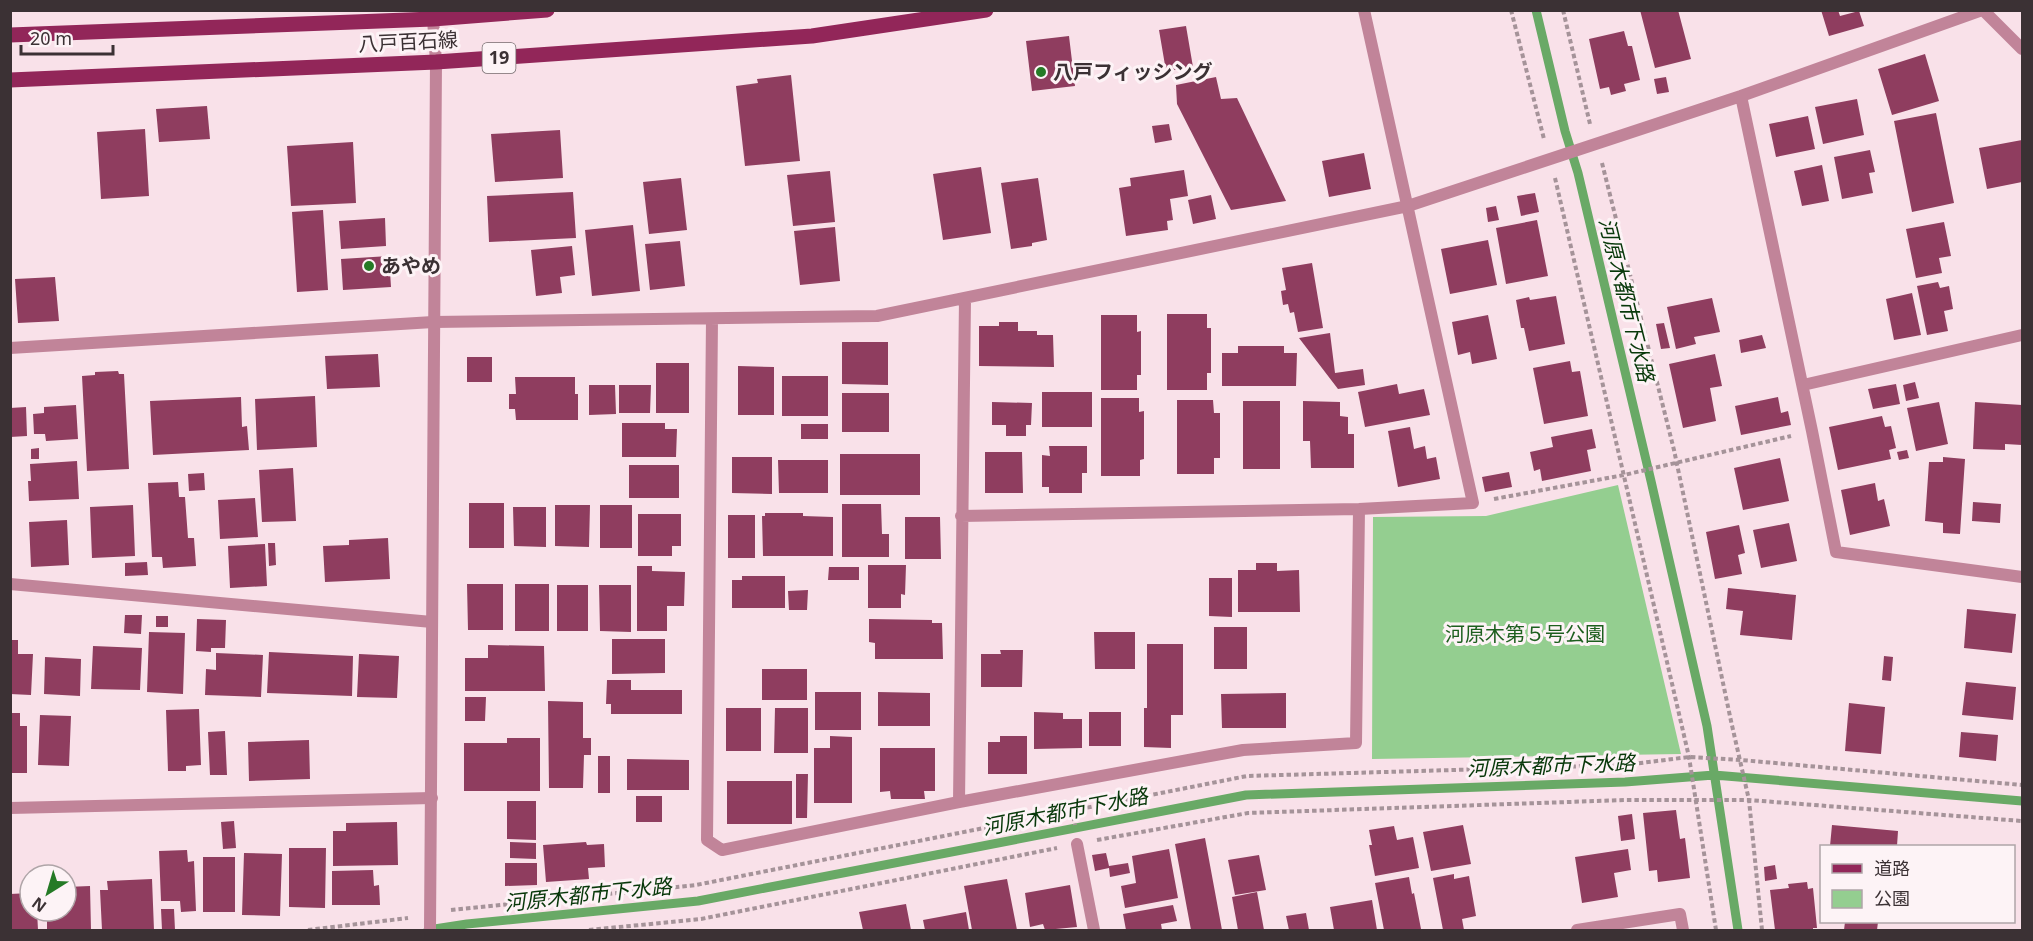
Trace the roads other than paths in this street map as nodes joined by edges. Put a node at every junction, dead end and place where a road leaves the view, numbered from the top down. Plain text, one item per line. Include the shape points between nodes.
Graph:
1 (547, 10) edge
2 (986, 10) edge
3 (1364, 10) edge
4 (1983, 10) edge
5 (432, 15) edge
6 (10, 35) edge
7 (2022, 50) edge
8 (436, 62) junction
9 (10, 80) edge
10 (1740, 96) junction
11 (1408, 206) junction
12 (964, 299) junction
13 (712, 319) junction
14 (433, 322) junction
15 (2022, 335) edge
16 (10, 348) edge
17 (1803, 385) junction
18 (1359, 509) junction
19 (961, 516) junction
20 (2022, 577) edge
21 (10, 584) edge
22 (432, 622) junction
23 (432, 798) junction
24 (959, 802) junction
25 (10, 808) edge
26 (1077, 844) road end
27 (430, 930) edge
28 (1094, 930) edge
29 (1577, 930) edge
30 (1683, 930) edge

1 - 5 main road, 八戸百石線 / 19
2 - 8 main road, 八戸百石線 / 19 via 812,36
3 - 11 street
4 - 7 street
4 - 10 street
5 - 6 main road, 八戸百石線 / 19
5 - 8 street
8 - 9 main road, 八戸百石線 / 19
8 - 14 street
10 - 11 street
10 - 17 street
11 - 12 street
11 - 18 street via 1473,503
12 - 13 street via 878,316
12 - 19 street
13 - 14 street
13 - 24 street via 707,840 722,850
14 - 16 street
14 - 22 street
15 - 17 street
17 - 20 street via 1836,552
18 - 19 street
18 - 24 street via 1356,743 1243,750
19 - 24 street
21 - 22 street
22 - 23 street
23 - 25 street
23 - 27 street
26 - 28 street
29 - 30 street via 1680,914

